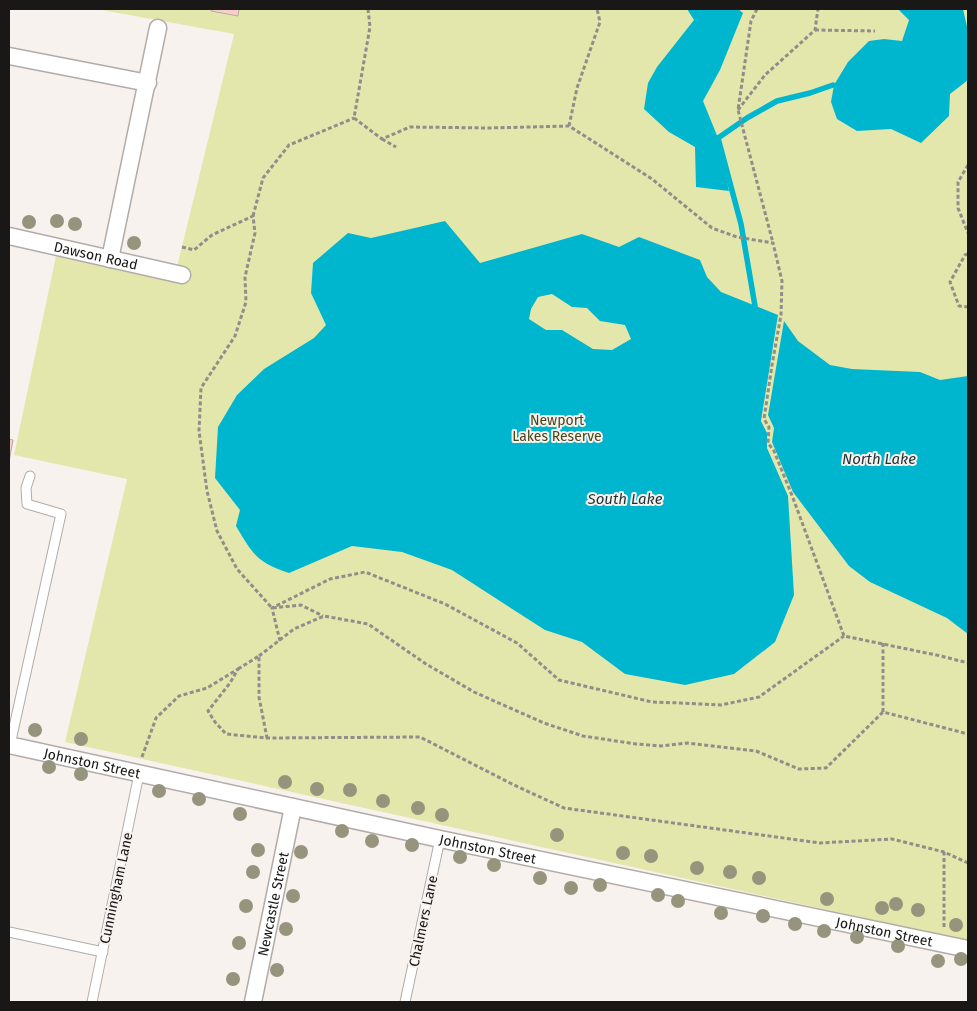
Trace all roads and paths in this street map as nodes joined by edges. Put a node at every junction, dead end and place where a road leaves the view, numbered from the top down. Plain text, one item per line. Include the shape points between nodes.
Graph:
1 (368, 9) edge
2 (598, 9) edge
3 (757, 9) edge
4 (818, 9) edge
5 (158, 28) dead end
6 (815, 30) junction
7 (875, 31) dead end
8 (9, 56) edge
9 (148, 83) junction
10 (738, 110) junction
11 (354, 118) junction
12 (570, 126) junction
13 (382, 139) junction
14 (396, 147) dead end
15 (968, 165) edge
16 (253, 216) junction
17 (968, 233) edge
18 (9, 236) edge
19 (773, 243) junction
20 (182, 247) dead end
21 (968, 254) edge
22 (110, 259) junction
23 (182, 275) dead end
24 (968, 307) edge
25 (30, 476) dead end
26 (272, 608) junction
27 (324, 616) junction
28 (844, 636) junction
29 (280, 641) junction
30 (884, 643) junction
31 (259, 656) junction
32 (968, 663) edge
33 (238, 669) junction
34 (883, 712) junction
35 (968, 734) edge
36 (267, 738) junction
37 (9, 745) edge
38 (139, 774) junction
39 (293, 807) junction
40 (440, 839) junction
41 (944, 852) junction
42 (968, 863) edge
43 (9, 932) edge
44 (942, 944) junction
45 (968, 949) edge
46 (103, 952) junction
47 (92, 1002) edge
48 (253, 1002) edge
49 (405, 1002) edge

1 - 11 path via 370,27
2 - 12 path via 600,22 577,88
3 - 10 path via 751,21
4 - 6 path
5 - 9 street
6 - 7 path
6 - 10 path via 764,75
8 - 9 street
9 - 22 street
10 - 19 path
11 - 13 path
11 - 16 path via 289,146 263,178
12 - 13 path via 410,127
12 - 19 path via 652,179 712,228 737,237
13 - 14 path
15 - 17 path via 958,182 958,208
16 - 20 path via 212,235 194,250
16 - 26 path via 254,233 245,277 246,302 235,336 201,388 200,431 207,491 217,531 237,570
18 - 22 street, Dawson Road
19 - 28 path via 782,281 781,315 764,419 769,428 768,443 793,498
21 - 24 path via 950,282 960,306
22 - 23 street, Dawson Road
25 - 37 lane via 26,488 27,504 60,514
26 - 27 path via 301,605
26 - 28 path via 330,579 365,572 445,604 517,643 560,680 652,702 722,705 759,697
26 - 29 path
27 - 29 path via 294,629
27 - 34 path via 368,624 474,692 544,723 583,736 636,744 687,743 756,751 799,769 826,768
28 - 30 path
29 - 31 path
30 - 32 path
30 - 34 path
31 - 33 path
31 - 36 path via 259,697
33 - 36 path via 208,711 226,734
33 - 38 path via 207,688 179,696 156,718
34 - 35 path
36 - 41 path via 420,737 564,808 820,843 892,839
37 - 38 street, Johnston Street
38 - 39 street, Johnston Street
38 - 46 lane, Cunningham Lane
39 - 40 street, Johnston Street
39 - 48 street, Newcastle Street
40 - 44 street, Johnston Street
40 - 49 lane, Chalmers Lane
41 - 42 path
41 - 44 path
43 - 46 lane
44 - 45 street, Johnston Street
46 - 47 lane, Cunningham Lane

